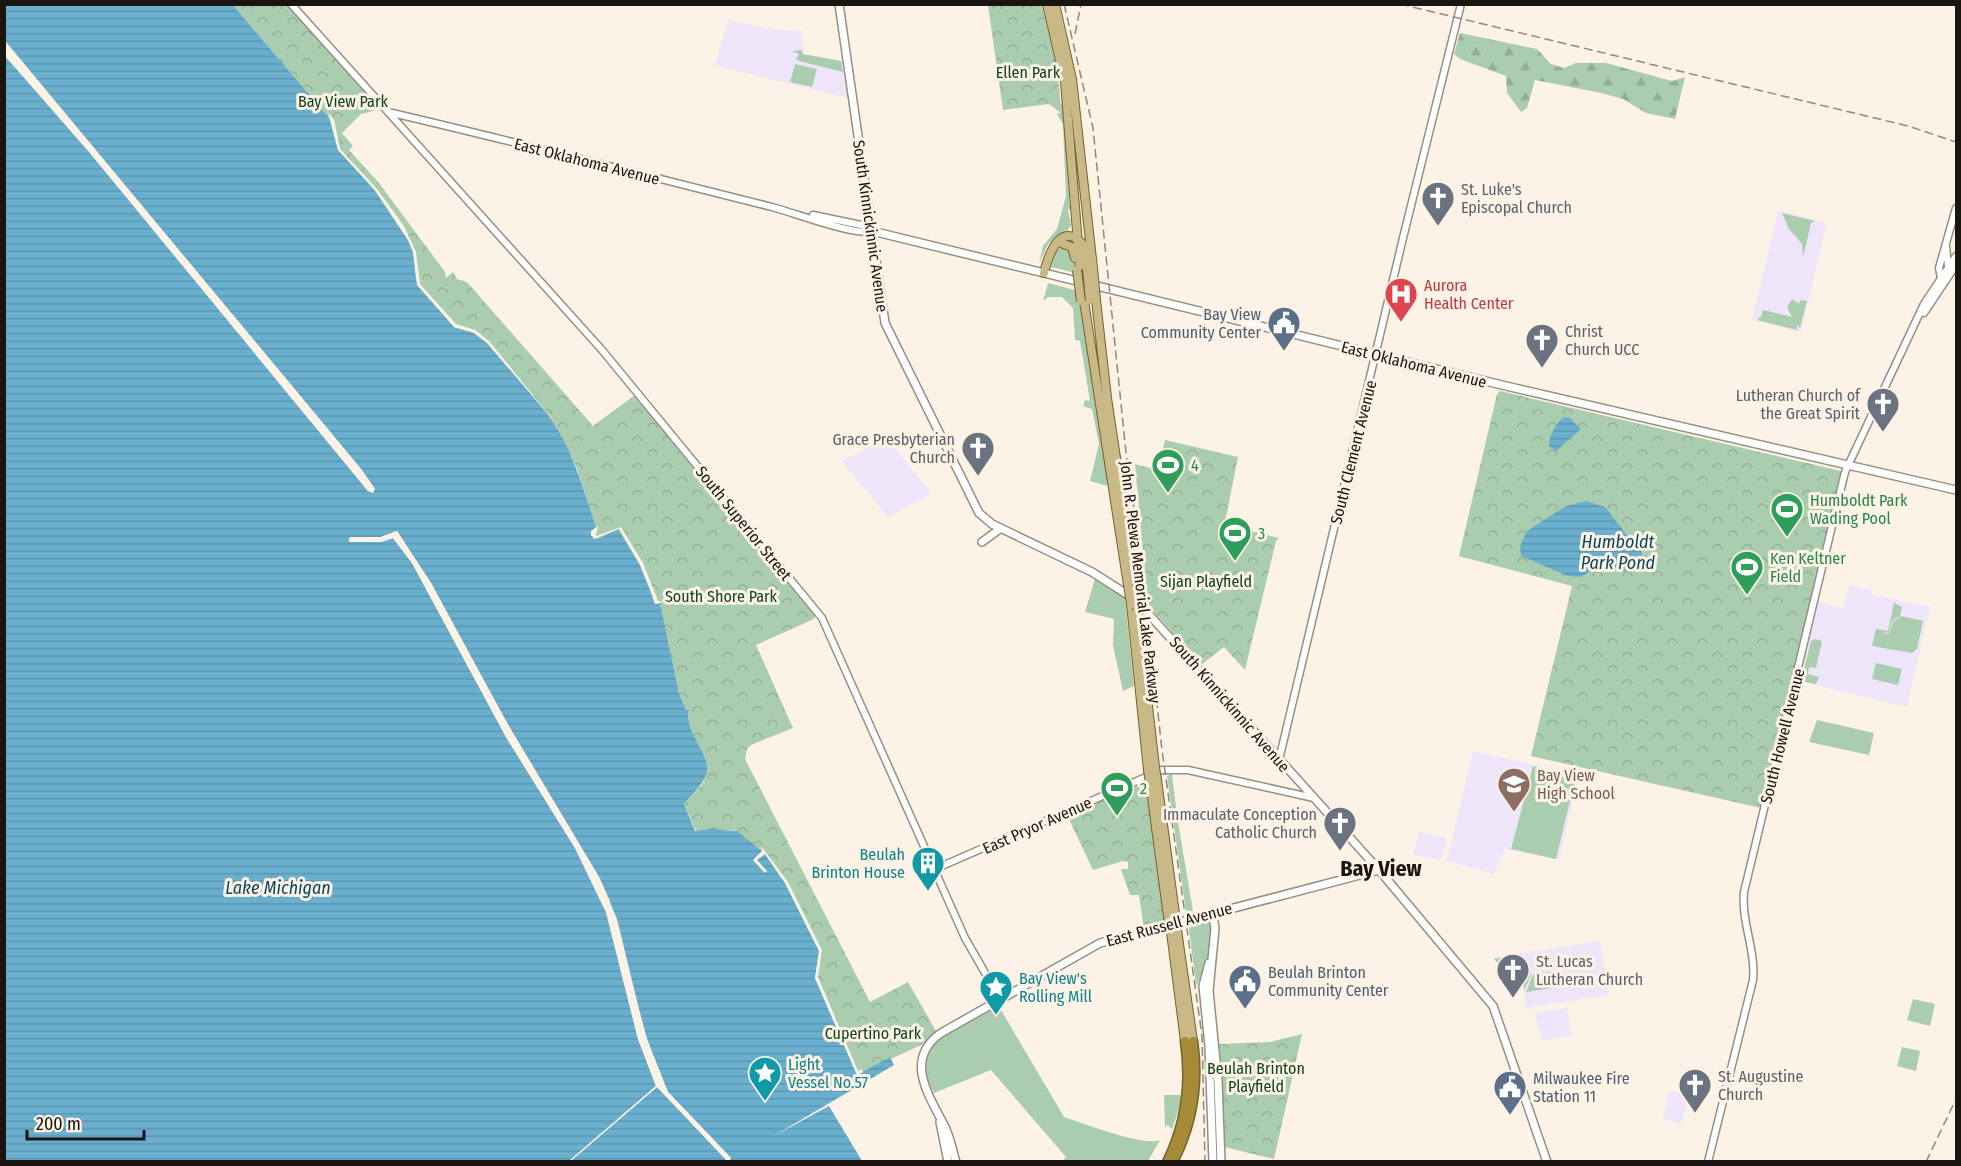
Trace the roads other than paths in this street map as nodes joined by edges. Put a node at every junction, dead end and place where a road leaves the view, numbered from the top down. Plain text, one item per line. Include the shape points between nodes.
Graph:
1 (291, 4) edge
2 (839, 4) edge
3 (1047, 4) edge
4 (1055, 4) edge
5 (1461, 4) edge
6 (388, 112) junction
7 (414, 118) junction
8 (406, 133) junction
9 (1072, 165) junction
10 (1956, 208) edge
11 (1087, 216) junction
12 (872, 231) junction
13 (1078, 240) junction
14 (1060, 242) junction
15 (1946, 246) junction
16 (1956, 256) edge
17 (1956, 265) edge
18 (1948, 267) junction
19 (1084, 269) junction
20 (1044, 273) junction
21 (1949, 276) junction
22 (1941, 278) junction
23 (1088, 300) junction
24 (1916, 323) junction
25 (1377, 354) junction
26 (1848, 465) junction
27 (1956, 490) edge
28 (1001, 528) junction
29 (982, 542) dead end
30 (1134, 607) junction
31 (1279, 760) junction
32 (1314, 798) junction
33 (934, 869) junction
34 (1379, 870) junction
35 (1212, 912) junction
36 (1000, 999) junction
37 (1189, 1041) junction
38 (1185, 1104) junction
39 (940, 1119) junction
40 (1216, 1120) junction
41 (948, 1161) edge
42 (956, 1161) edge
43 (1161, 1161) edge
44 (1167, 1161) edge
45 (1175, 1161) edge
46 (1213, 1161) edge
47 (1221, 1161) edge
48 (1547, 1161) edge
49 (1708, 1161) edge

1 - 6 street, South Superior Street
2 - 12 main road, South Kinnickinnic Avenue
3 - 9 main road, John R. Plewa Memorial Lake Parkway via 1065,82
4 - 11 main road, John R. Plewa Memorial Lake Parkway via 1072,79
5 - 25 street, South Clement Avenue
6 - 7 street, East Oklahoma Avenue
6 - 8 street, South Superior Street
7 - 8 street via 407,124
7 - 12 street, East Oklahoma Avenue via 854,230
8 - 33 street, South Superior Street via 602,350 822,618
9 - 13 main road, John R. Plewa Memorial Lake Parkway
9 - 14 main road via 1073,228
10 - 15 street
11 - 13 main road via 1085,232
11 - 19 main road, John R. Plewa Memorial Lake Parkway
12 - 20 main road, East Oklahoma Avenue
12 - 28 main road, South Kinnickinnic Avenue via 886,326 979,513
13 - 14 main road
13 - 19 main road, John R. Plewa Memorial Lake Parkway
14 - 19 main road via 1073,249
14 - 20 main road
15 - 18 street
15 - 22 street via 1939,268
16 - 18 street, South Howell Avenue
17 - 21 street, South Howell Avenue
18 - 21 street
18 - 22 street, South Howell Avenue
19 - 23 main road, John R. Plewa Memorial Lake Parkway, bridge
19 - 23 main road, John R. Plewa Memorial Lake Parkway, bridge
20 - 25 main road, East Oklahoma Avenue
21 - 24 street, South Howell Avenue
22 - 24 street, South Howell Avenue
23 - 30 main road, John R. Plewa Memorial Lake Parkway, bridge via 1090,339
23 - 30 main road, John R. Plewa Memorial Lake Parkway, bridge via 1099,331 1136,590
24 - 26 street, South Howell Avenue
25 - 26 main road, East Oklahoma Avenue
25 - 31 street, South Clement Avenue
26 - 27 main road, East Oklahoma Avenue
26 - 49 street, South Howell Avenue via 1744,892 1753,980
28 - 29 main road
28 - 31 main road, South Kinnickinnic Avenue via 1092,572 1136,600
30 - 37 main road, John R. Plewa Memorial Lake Parkway, bridge via 1151,768
31 - 32 main road, South Kinnickinnic Avenue
32 - 33 street, East Pryor Avenue via 1188,770 1162,770
32 - 34 main road, South Kinnickinnic Avenue
33 - 36 street, South Superior Street via 965,938
34 - 35 main road, East Russell Avenue
34 - 48 main road, South Kinnickinnic Avenue via 1493,1006
35 - 36 main road, East Russell Avenue via 1098,944
35 - 40 main road via 1212,958 1203,986 1212,1045
36 - 39 main road, East Russell Avenue via 930,1041 921,1059 921,1072
37 - 38 highway, John R. Plewa Memorial Lake Parkway
37 - 45 highway, John R. Plewa Memorial Lake Parkway via 1196,1081 1187,1129
38 - 43 highway
38 - 44 highway, John R. Plewa Memorial Lake Parkway
39 - 41 main road
39 - 42 main road
40 - 46 main road
40 - 47 main road

